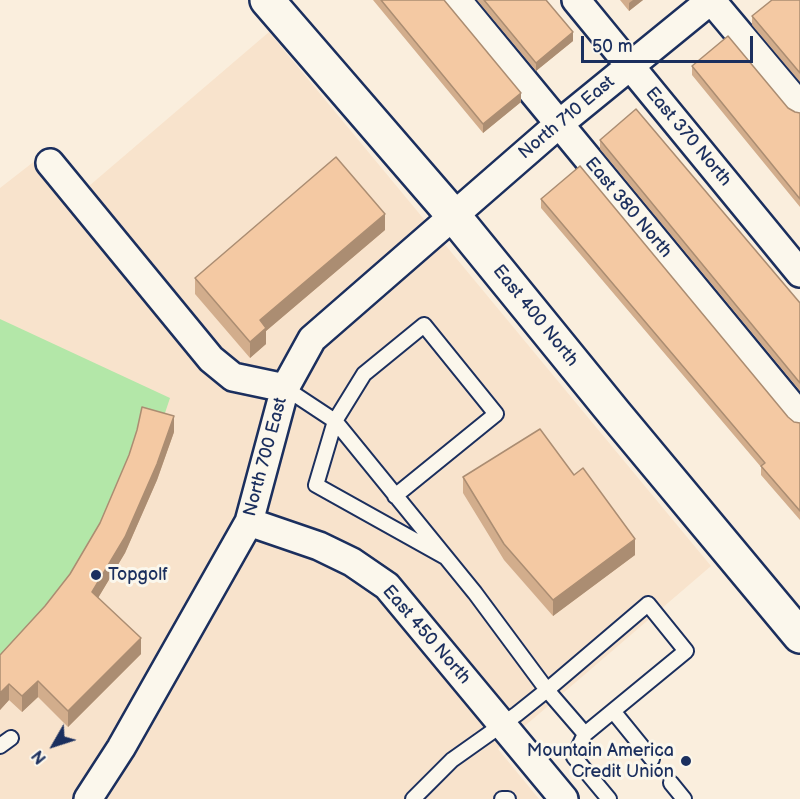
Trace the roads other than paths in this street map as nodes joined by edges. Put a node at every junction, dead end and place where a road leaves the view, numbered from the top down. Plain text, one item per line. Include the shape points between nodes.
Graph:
1 (267, 0) edge
2 (457, 0) edge
3 (576, 0) edge
4 (711, 0) edge
5 (630, 66) junction
6 (800, 106) edge
7 (559, 124) junction
8 (51, 163) dead end
9 (453, 215) junction
10 (800, 273) edge
11 (285, 388) junction
12 (800, 416) edge
13 (335, 421) junction
14 (395, 496) junction
15 (249, 522) junction
16 (445, 557) junction
17 (800, 636) edge
18 (548, 690) junction
19 (613, 711) junction
20 (502, 725) junction
21 (585, 734) junction
22 (652, 759) dead end
23 (671, 783) dead end
24 (96, 797) edge
25 (413, 799) edge
26 (502, 799) edge
27 (508, 799) edge
28 (564, 799) edge
29 (609, 799) edge
30 (684, 799) edge

1 - 9 street, East 400 North
2 - 7 street, East 380 North
3 - 5 street, East 370 North
4 - 5 street, North 710 East
4 - 6 street
5 - 7 street, North 710 East
5 - 10 street, East 370 North
7 - 9 street, North 710 East
7 - 12 street, East 380 North
8 - 11 street via 211,359 233,377
9 - 11 street, North 700 East via 312,339
9 - 17 street, East 400 North
11 - 13 lane
11 - 15 street, North 700 East
13 - 14 lane
13 - 14 lane via 364,374 424,325 496,414
13 - 16 lane via 316,485
14 - 16 lane
15 - 20 street, East 450 North via 319,546 387,586
15 - 24 street, North 700 East
16 - 18 lane
18 - 19 lane via 648,604 687,651
18 - 20 lane
18 - 21 lane
19 - 21 lane
19 - 22 lane
20 - 25 lane via 452,760
20 - 28 street, East 450 North
21 - 29 lane via 574,757
23 - 30 lane
26 - 27 lane

